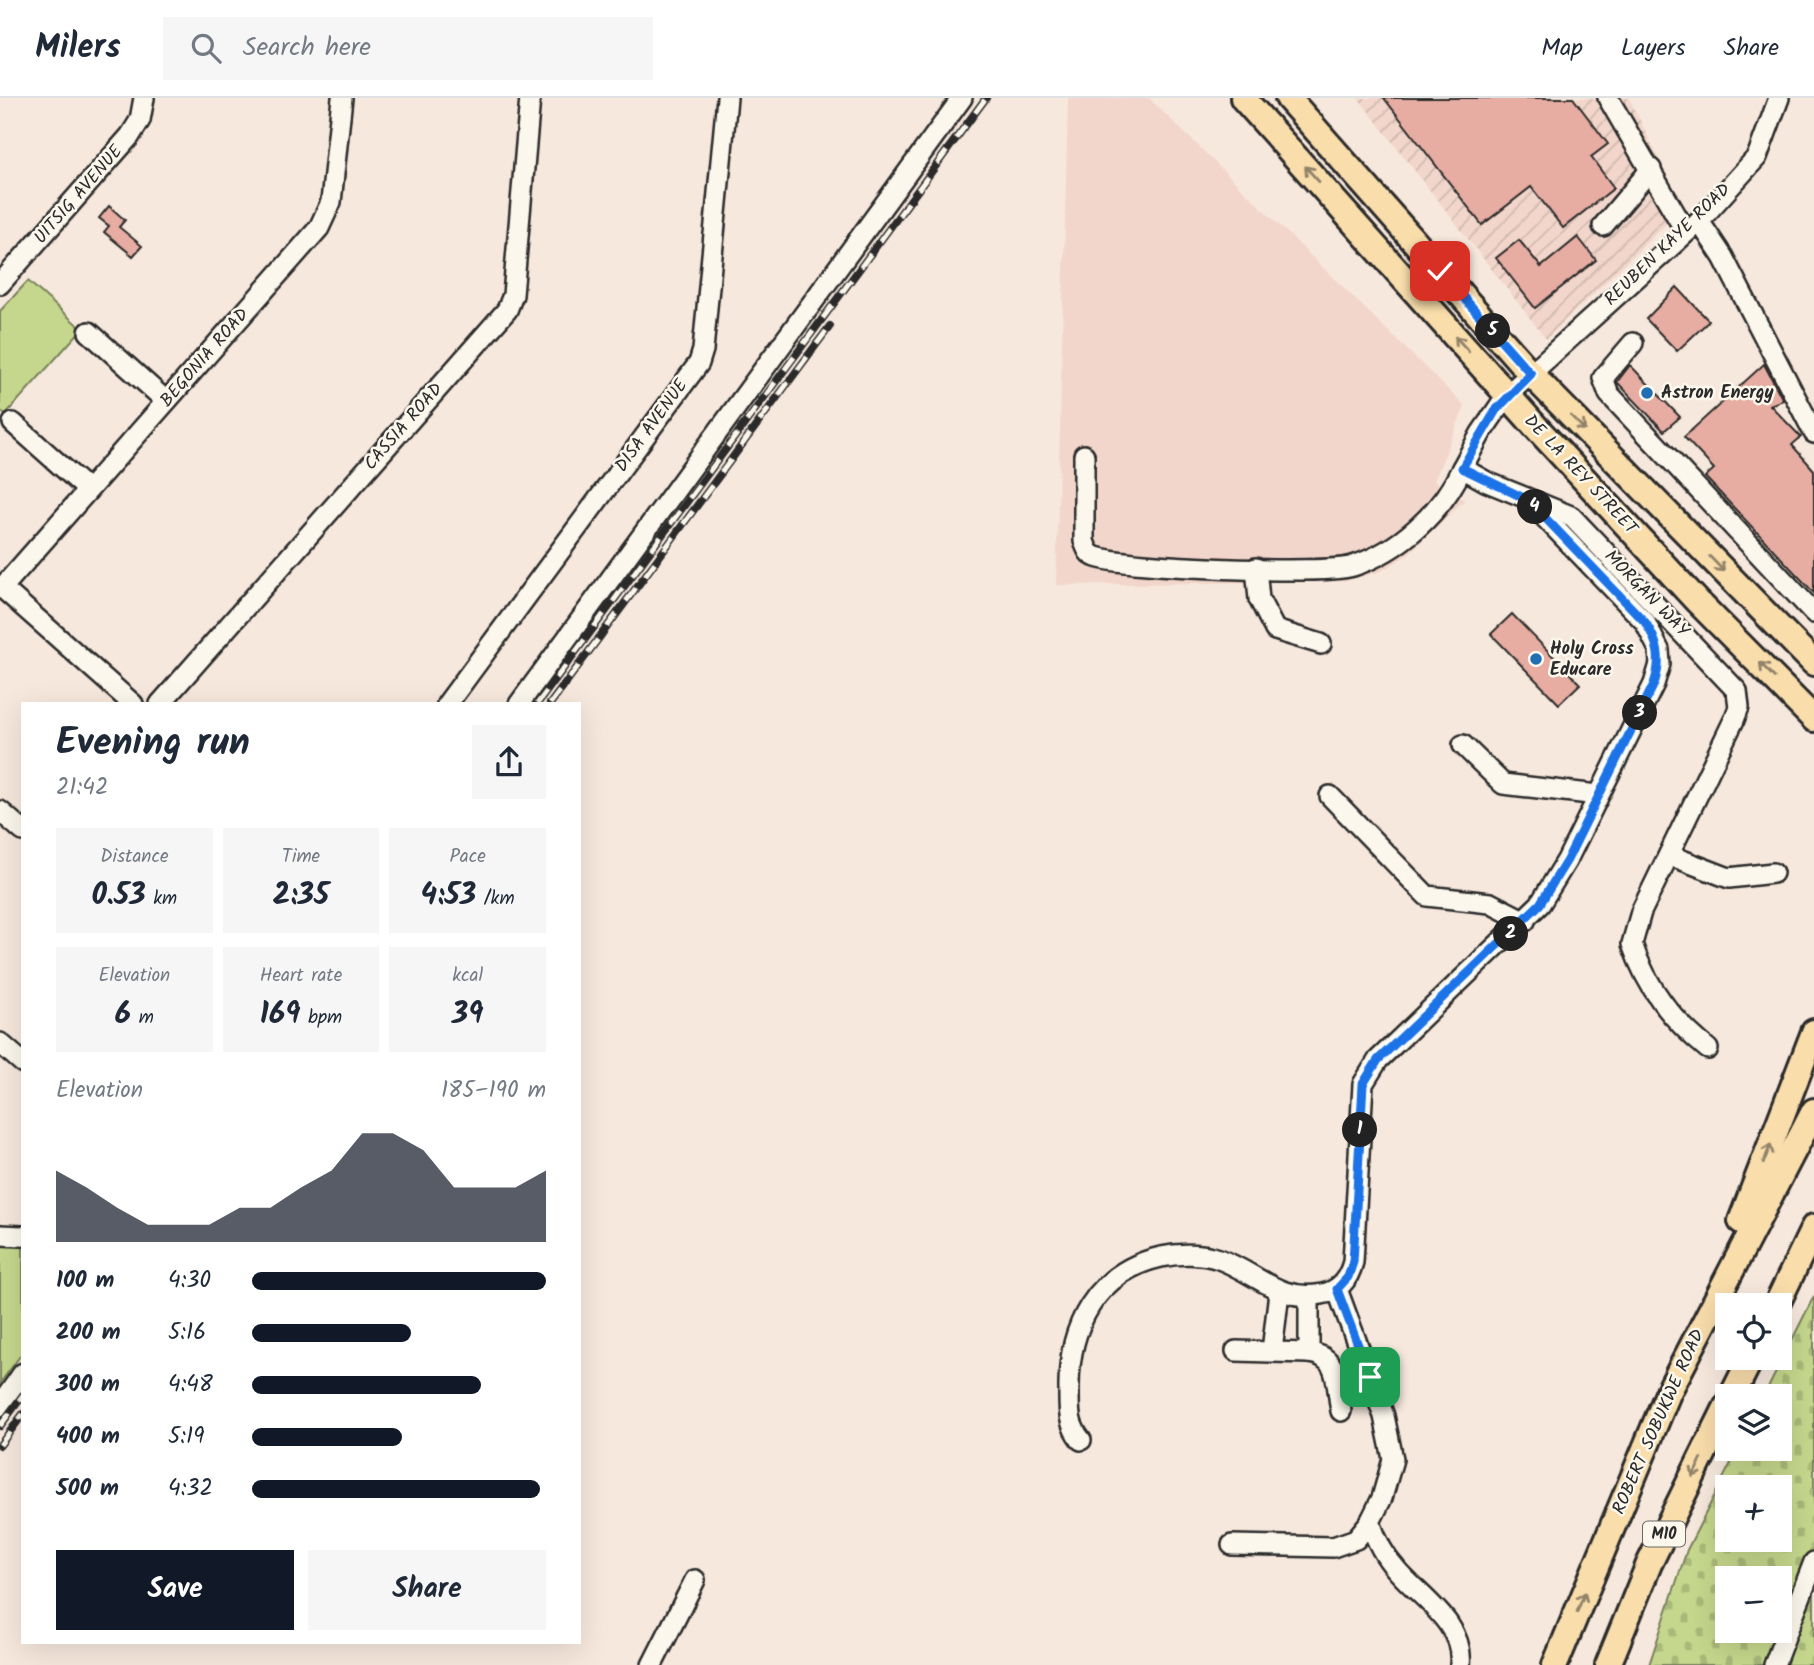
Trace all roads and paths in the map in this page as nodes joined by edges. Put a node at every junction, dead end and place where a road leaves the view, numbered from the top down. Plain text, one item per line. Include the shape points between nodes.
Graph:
1 (144, 98) edge
2 (342, 98) edge
3 (530, 98) edge
4 (727, 98) edge
5 (962, 98) edge
6 (1243, 98) edge
7 (1288, 98) edge
8 (1608, 98) edge
9 (1779, 98) edge
10 (1651, 169) junction
11 (1603, 226) dead end
12 (1692, 226) junction
13 (0, 284) edge
14 (89, 332) dead end
15 (1633, 344) dead end
16 (1531, 374) junction
17 (1507, 396) junction
18 (166, 401) junction
19 (13, 423) dead end
20 (1813, 427) edge
21 (1084, 455) dead end
22 (1462, 468) junction
23 (88, 490) junction
24 (1528, 500) junction
25 (1256, 568) junction
26 (1, 587) edge
27 (1814, 613) edge
28 (1321, 644) dead end
29 (1814, 663) edge
30 (131, 702) edge
31 (162, 702) edge
32 (448, 702) edge
33 (520, 702) edge
34 (1814, 719) edge
35 (1463, 745) dead end
36 (1598, 795) junction
37 (1330, 796) dead end
38 (0, 811) edge
39 (21, 829) edge
40 (1669, 855) junction
41 (1773, 873) dead end
42 (1525, 921) junction
43 (1814, 1032) edge
44 (0, 1043) edge
45 (1707, 1049) dead end
46 (21, 1061) edge
47 (1814, 1111) edge
48 (1814, 1227) edge
49 (0, 1235) edge
50 (21, 1236) edge
51 (1337, 1289) junction
52 (1279, 1292) junction
53 (1782, 1293) edge
54 (1309, 1297) junction
55 (1698, 1332) junction
56 (1236, 1351) dead end
57 (1272, 1352) junction
58 (1309, 1353) junction
59 (21, 1376) edge
60 (0, 1406) edge
61 (1341, 1411) dead end
62 (1715, 1430) edge
63 (1081, 1440) dead end
64 (1370, 1522) junction
65 (1232, 1545) dead end
66 (1814, 1562) edge
67 (695, 1580) dead end
68 (652, 1665) edge
69 (1460, 1665) edge
70 (1555, 1665) edge
71 (1608, 1665) edge
72 (1774, 1665) edge

1 - 13 street, UITSIG AVENUE via 140,120 130,136
2 - 18 street, BEGONIA ROAD via 327,217
3 - 31 street, CASSIA ROAD via 513,295 507,310
4 - 32 street, DISA AVENUE via 699,363
5 - 33 street
17 -> 6 main road, DE LA REY STREET
7 - 16 main road, DE LA REY STREET
8 - 10 street
9 - 12 street, REUBEN KAYE ROAD via 1757,157
10 - 11 street
10 - 12 street
12 - 16 street, REUBEN KAYE ROAD
12 - 20 street via 1723,257
14 - 18 street
15 - 27 street via 1604,378 1609,394
16 - 17 street, REUBEN KAYE ROAD
16 -> 29 main road, DE LA REY STREET
17 - 22 street
34 -> 17 main road, DE LA REY STREET via 1697,601
18 - 23 street, BEGONIA ROAD
19 - 23 street
21 - 25 street via 1084,541 1088,553 1139,563
22 - 24 street, MORGAN WAY
22 - 25 street via 1453,488 1424,520 1377,556 1350,567
23 - 26 street, BEGONIA ROAD
24 - 36 street via 1645,622 1659,650 1654,684
24 - 40 street, MORGAN WAY via 1572,516 1737,691 1739,707 1734,720
25 - 28 street via 1259,600 1275,630
26 - 30 street
35 - 36 street via 1503,784
36 - 42 street via 1567,860
37 - 42 street via 1427,895 1490,903
38 - 39 street
40 - 41 street via 1729,878
40 - 45 street, MORGAN WAY via 1641,912 1632,944 1658,1000
42 - 51 street via 1366,1076 1353,1262
55 -> 43 main road
44 - 46 street
47 - 55 main road, ROBERT SOBUKWE ROAD
48 - 53 main road
49 - 50 street
51 - 54 street
51 - 64 street via 1393,1450 1391,1470
52 - 54 street
52 - 57 street
52 - 63 street via 1235,1266 1198,1255 1160,1257 1117,1277 1090,1305 1072,1342 1070,1424
54 - 58 street
70 -> 55 main road, ROBERT SOBUKWE ROAD via 1645,1446
56 - 57 street
57 - 58 street
58 - 61 street via 1322,1354 1330,1362
59 - 60 street
62 -> 71 main road, M10 via 1649,1564
64 - 65 street via 1356,1539 1341,1546
64 - 69 street via 1384,1554 1451,1629 1459,1645
66 - 72 street
67 - 68 street

